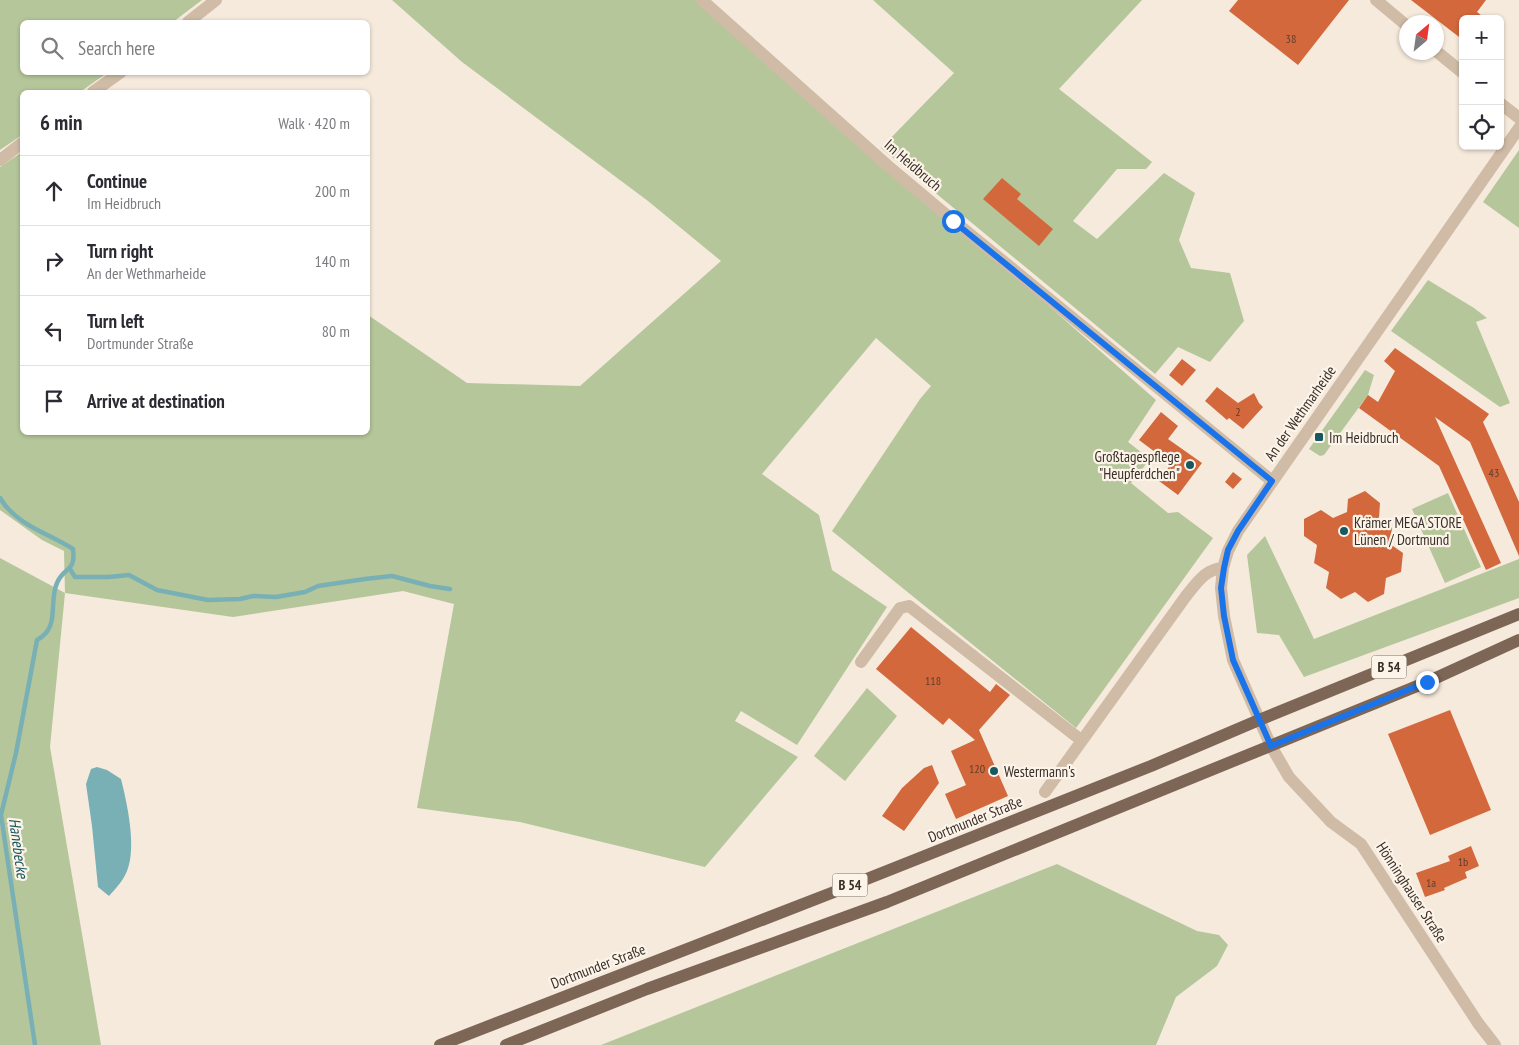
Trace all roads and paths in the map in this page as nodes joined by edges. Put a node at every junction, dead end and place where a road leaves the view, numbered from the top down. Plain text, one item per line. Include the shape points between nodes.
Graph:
1 (216, 0) edge
2 (702, 0) edge
3 (1376, 0) edge
4 (1399, 19) edge
5 (191, 20) edge
6 (1444, 58) edge
7 (1459, 70) edge
8 (117, 75) edge
9 (96, 90) edge
10 (1503, 105) edge
11 (1519, 118) edge
12 (1519, 128) edge
13 (20, 145) edge
14 (0, 160) edge
15 (1272, 481) junction
16 (1224, 568) junction
17 (1519, 614) edge
18 (1519, 640) edge
19 (861, 662) dead end
20 (1259, 720) junction
21 (1081, 740) junction
22 (1271, 746) junction
23 (1045, 792) dead end
24 (440, 1045) edge
25 (506, 1045) edge
26 (1495, 1045) edge

1 - 5 street
2 - 15 street, Im Heidbruch via 887,165
3 - 4 street
6 - 7 street
8 - 9 street
10 - 11 street
12 - 15 street, An der Wethmarheide
13 - 14 street
15 - 16 street, An der Wethmarheide via 1238,531 1228,550
16 - 20 street, An der Wethmarheide via 1221,588 1233,660
16 - 21 street via 1213,568 1191,590
17 - 20 main road, Dortmunder Straße / B 54
18 - 22 main road, B 54
19 - 21 street via 900,608 909,606
20 - 22 street, An der Wethmarheide
20 - 24 main road, Dortmunder Straße / B 54 via 852,885
21 - 23 street
22 - 25 main road, B 54 via 887,902 647,989
22 - 26 street, Hönninghauser Straße via 1289,777 1331,822 1361,844

